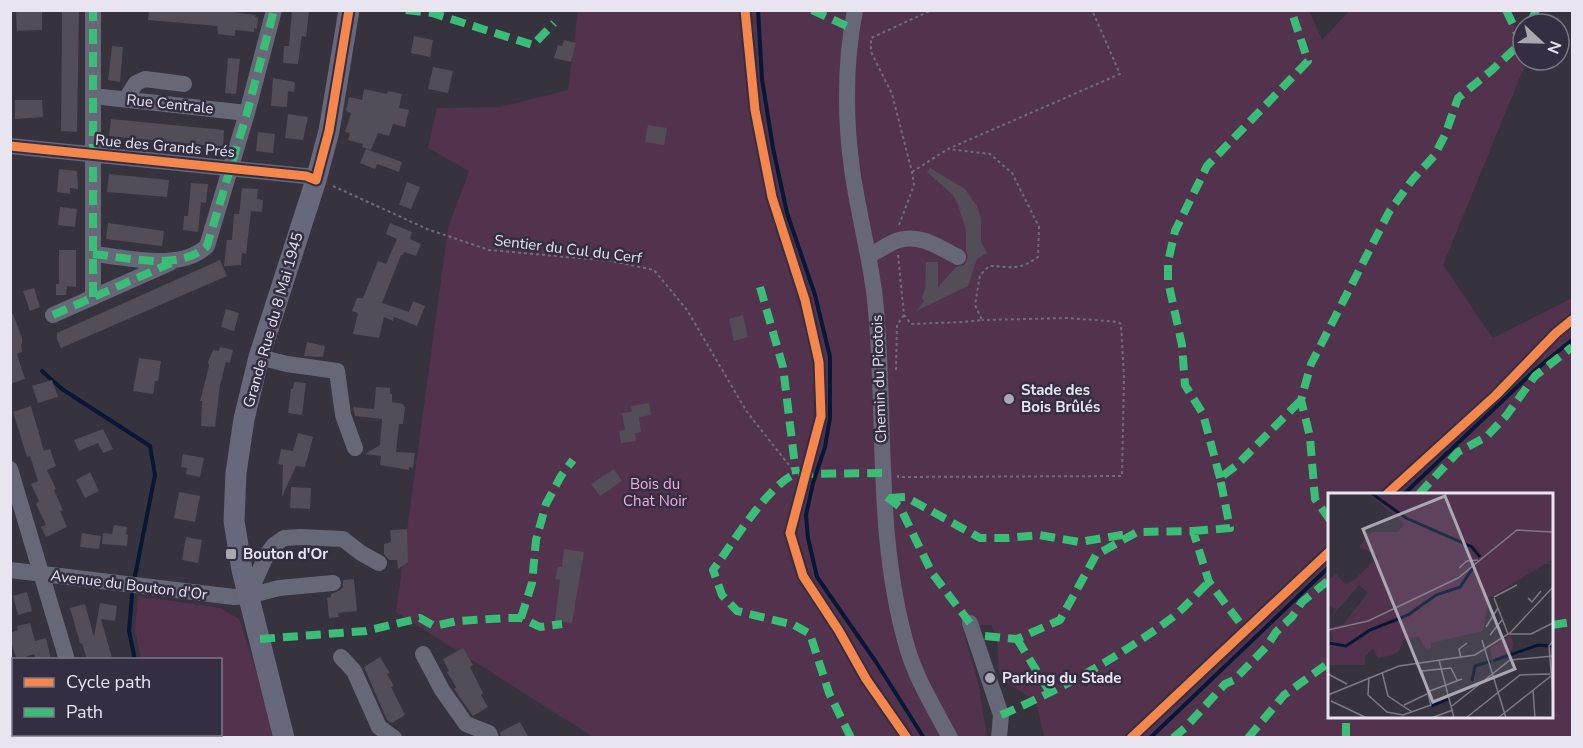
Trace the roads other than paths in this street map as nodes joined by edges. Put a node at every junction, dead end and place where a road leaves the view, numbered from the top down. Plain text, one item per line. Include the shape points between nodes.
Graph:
1 (93, 10) edge
2 (274, 10) edge
3 (349, 10) edge
4 (855, 10) edge
5 (184, 84) dead end
6 (93, 96) junction
7 (126, 99) junction
8 (247, 112) junction
9 (10, 146) edge
10 (93, 155) junction
11 (231, 168) junction
12 (316, 180) junction
13 (93, 254) junction
14 (868, 255) junction
15 (957, 257) dead end
16 (172, 262) junction
17 (93, 297) junction
18 (53, 315) dead end
19 (259, 357) junction
20 (355, 448) dead end
21 (10, 469) edge
22 (379, 563) dead end
23 (10, 570) edge
24 (42, 574) junction
25 (333, 583) dead end
26 (248, 596) junction
27 (970, 623) dead end
28 (423, 654) dead end
29 (341, 657) dead end
30 (66, 658) edge
31 (284, 738) edge
32 (394, 738) edge
33 (491, 738) edge
34 (950, 738) edge
35 (999, 738) edge

1 - 6 street
2 - 8 street
3 - 12 main road, Grande Rue du 8 Mai 1945 via 329,131
4 - 14 street, Chemin du Picotois via 848,49 848,105 852,169
5 - 7 street via 145,79 136,83
6 - 7 street, Rue Centrale
6 - 10 street
7 - 8 street, Rue Centrale
8 - 11 street
9 - 10 street, Rue des Grands Prés
10 - 11 street, Rue des Grands Prés
10 - 13 street
11 - 12 street, Rue des Grands Prés
11 - 16 street via 207,246 201,253
12 - 19 main road, Grande Rue du 8 Mai 1945
13 - 16 street
13 - 17 street
14 - 15 street via 898,240 921,238
14 - 34 street, Chemin du Picotois via 880,351 882,473 892,585 918,676
16 - 17 street
17 - 18 street
19 - 20 street via 337,371 343,415
19 - 26 main road, Grande Rue du 8 Mai 1945 via 236,473 234,521
21 - 24 street
22 - 26 street via 343,539 284,538 266,556
23 - 24 street, Avenue du Bouton d'Or
24 - 26 street, Avenue du Bouton d'Or via 218,596
24 - 30 street
25 - 26 street, Avenue du Bouton d'Or via 279,588
26 - 31 main road, Grande Rue du 8 Mai 1945
27 - 35 street via 1001,715
28 - 33 street via 465,724 489,733
29 - 32 street via 354,671 379,727

